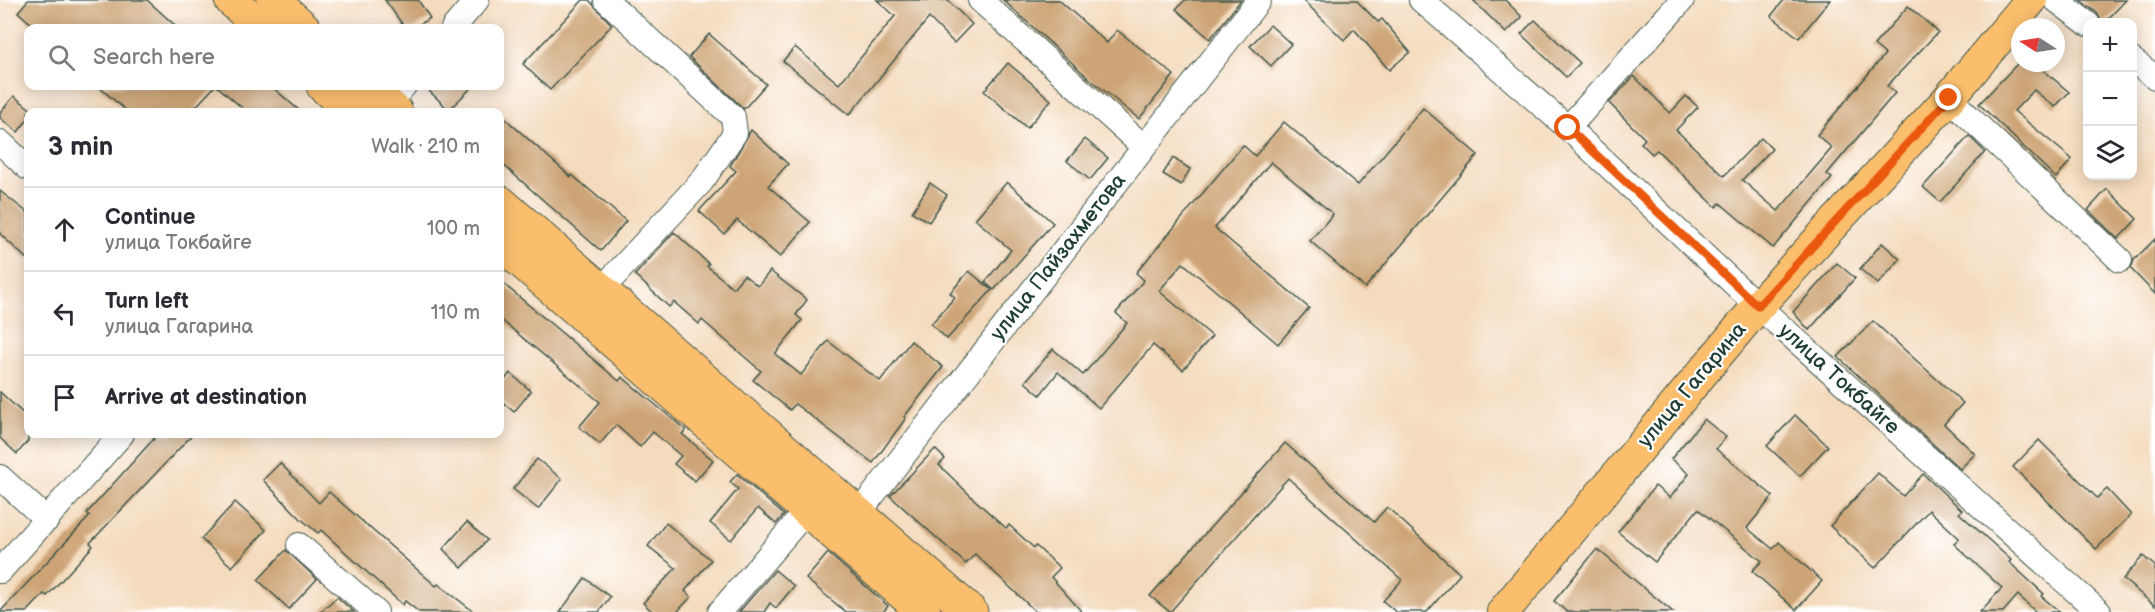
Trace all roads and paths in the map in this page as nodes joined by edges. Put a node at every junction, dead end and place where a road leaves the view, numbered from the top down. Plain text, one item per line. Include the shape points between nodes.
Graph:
1 (231, 0) edge
2 (273, 0) edge
3 (477, 0) edge
4 (606, 0) edge
5 (980, 0) edge
6 (1259, 0) edge
7 (1421, 0) edge
8 (1682, 0) edge
9 (2031, 0) edge
10 (2056, 0) edge
11 (2083, 20) edge
12 (258, 24) edge
13 (300, 24) edge
14 (456, 24) edge
15 (2137, 63) edge
16 (2155, 77) edge
17 (327, 90) edge
18 (1949, 98) junction
19 (348, 108) edge
20 (1568, 128) junction
21 (0, 142) edge
22 (1144, 147) junction
23 (24, 164) edge
24 (504, 205) edge
25 (504, 246) edge
26 (2120, 260) dead end
27 (601, 290) junction
28 (1758, 306) junction
29 (118, 438) edge
30 (0, 477) edge
31 (807, 510) junction
32 (858, 514) junction
33 (46, 520) junction
34 (298, 545) dead end
35 (0, 571) edge
36 (376, 612) edge
37 (720, 612) edge
38 (924, 612) edge
39 (970, 612) edge
40 (1503, 612) edge
41 (2098, 612) edge

1 - 12 highway
2 - 13 highway
3 - 14 street
4 - 27 street via 733,117 735,133 702,181
5 - 22 street
6 - 22 street, улица Пайзахметова
7 - 20 street, улица Токбайге
8 - 20 street
9 - 18 main road, улица Гагарина
10 - 11 street
15 - 16 street
17 - 19 highway
18 - 26 street
18 - 28 main road, улица Гагарина
20 - 28 street, улица Токбайге
21 - 23 street
22 - 32 street, улица Пайзахметова
24 - 27 highway
25 - 31 highway
27 - 32 highway
28 - 40 main road, улица Гагарина
28 - 41 street, улица Токбайге
29 - 33 street
30 - 33 street
31 - 37 street
31 - 38 highway
32 - 39 highway
33 - 35 street
34 - 36 street

